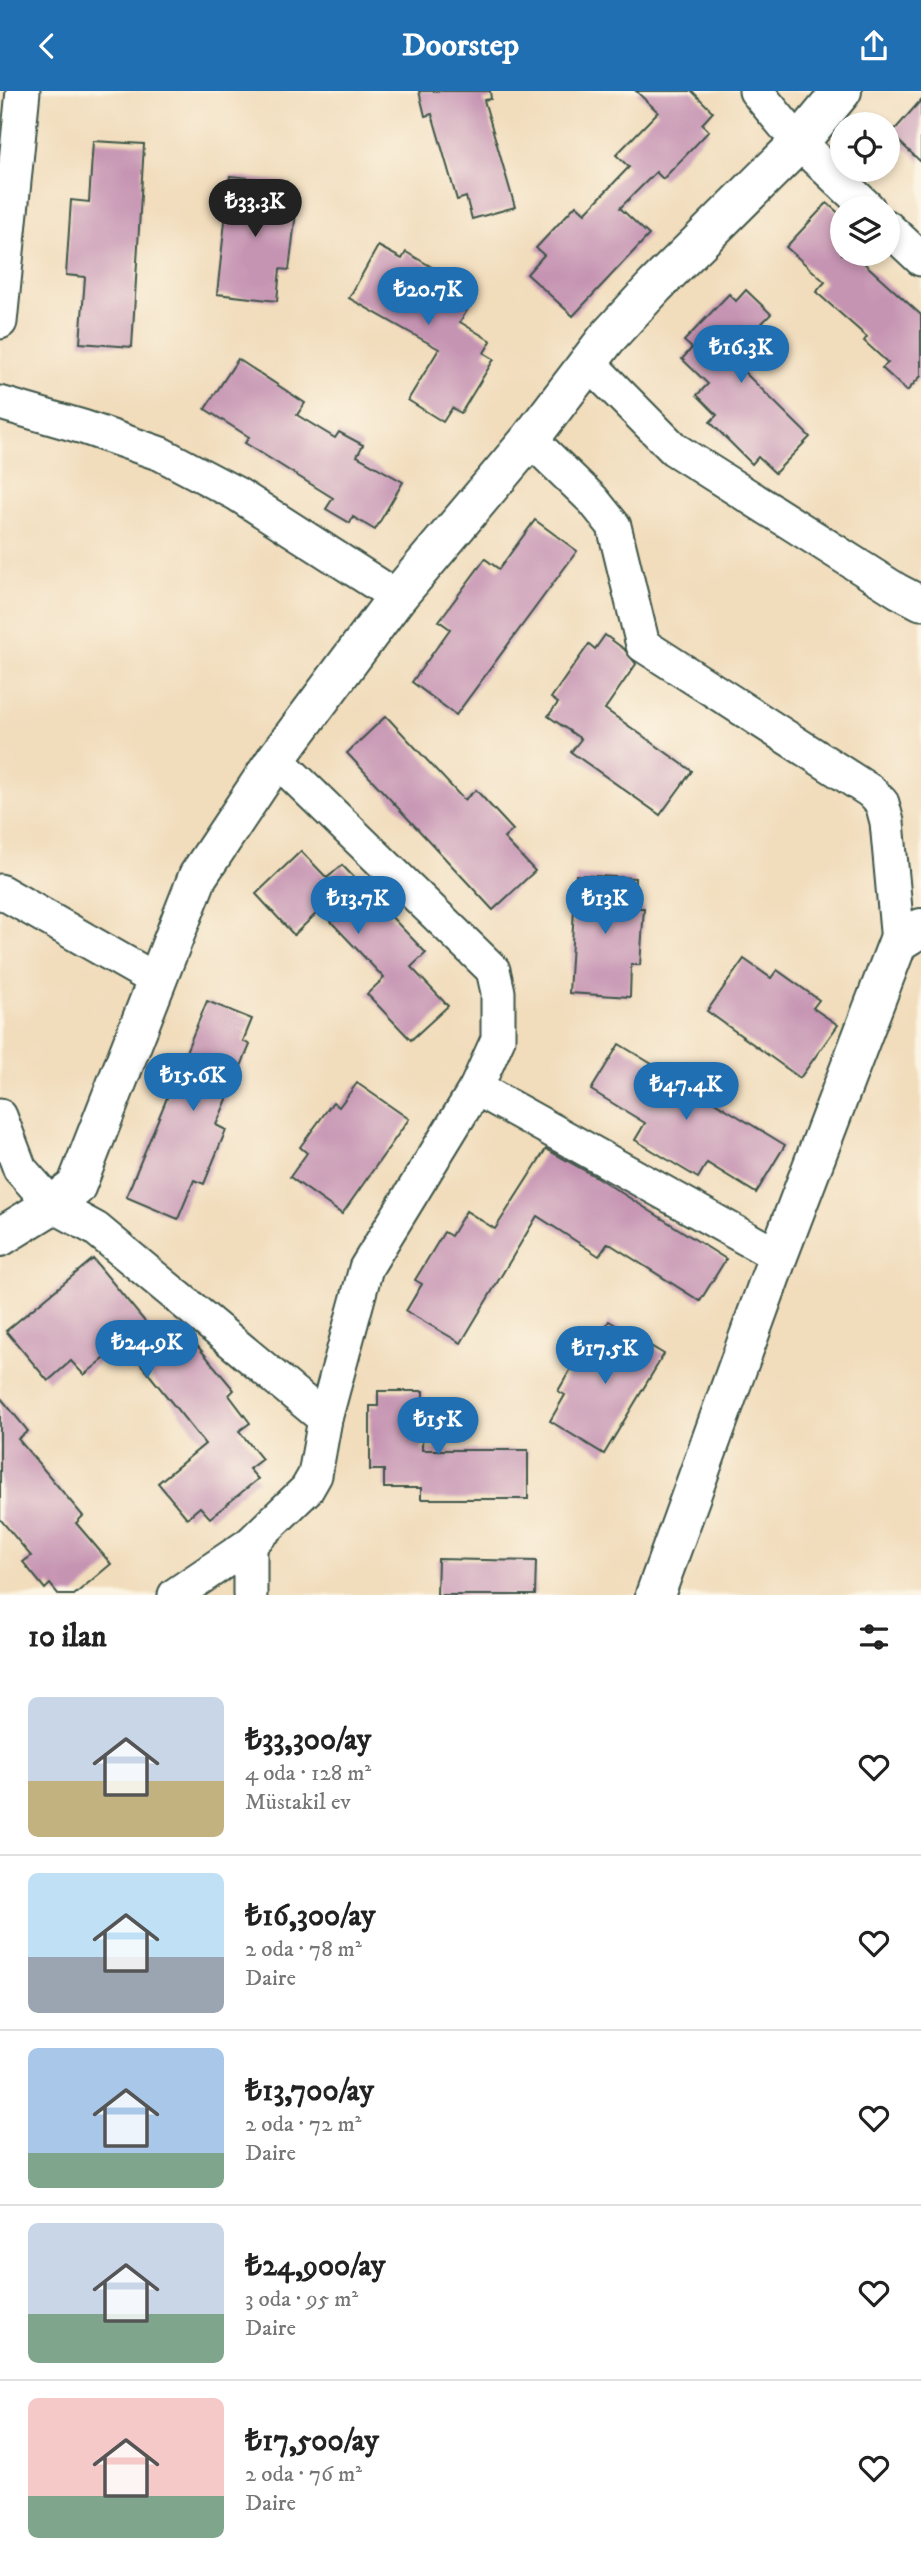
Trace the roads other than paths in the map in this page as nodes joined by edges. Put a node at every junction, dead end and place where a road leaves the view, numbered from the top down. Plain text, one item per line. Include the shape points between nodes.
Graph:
1 (23, 91) edge
2 (756, 91) edge
3 (842, 91) edge
4 (799, 142) junction
5 (855, 196) edge
6 (900, 239) edge
7 (921, 259) edge
8 (0, 322) edge
9 (588, 362) junction
10 (0, 403) edge
11 (530, 439) junction
12 (397, 597) junction
13 (921, 603) edge
14 (276, 759) junction
15 (0, 891) edge
16 (910, 935) edge
17 (156, 980) junction
18 (476, 1088) junction
19 (0, 1116) edge
20 (52, 1205) junction
21 (0, 1237) edge
22 (778, 1256) junction
23 (325, 1419) junction
24 (250, 1544) junction
25 (175, 1595) edge
26 (250, 1595) edge
27 (655, 1595) edge

1 - 8 street
2 - 4 street
3 - 4 street
4 - 5 street
4 - 9 street via 655,286
6 - 7 street
9 - 11 street
9 - 13 street via 674,449
10 - 12 street via 161,454 237,494
11 - 12 street
11 - 16 street via 614,526 643,645 883,803
12 - 14 street
14 - 17 street via 198,876
14 - 18 street via 493,970 498,1039
15 - 17 street
16 - 22 street
17 - 20 street via 76,1187
18 - 22 street
18 - 23 street via 366,1268
19 - 20 street via 20,1169
20 - 21 street
20 - 23 street via 96,1229
22 - 27 street
23 - 24 street via 315,1475 307,1489
24 - 25 street
24 - 26 street

